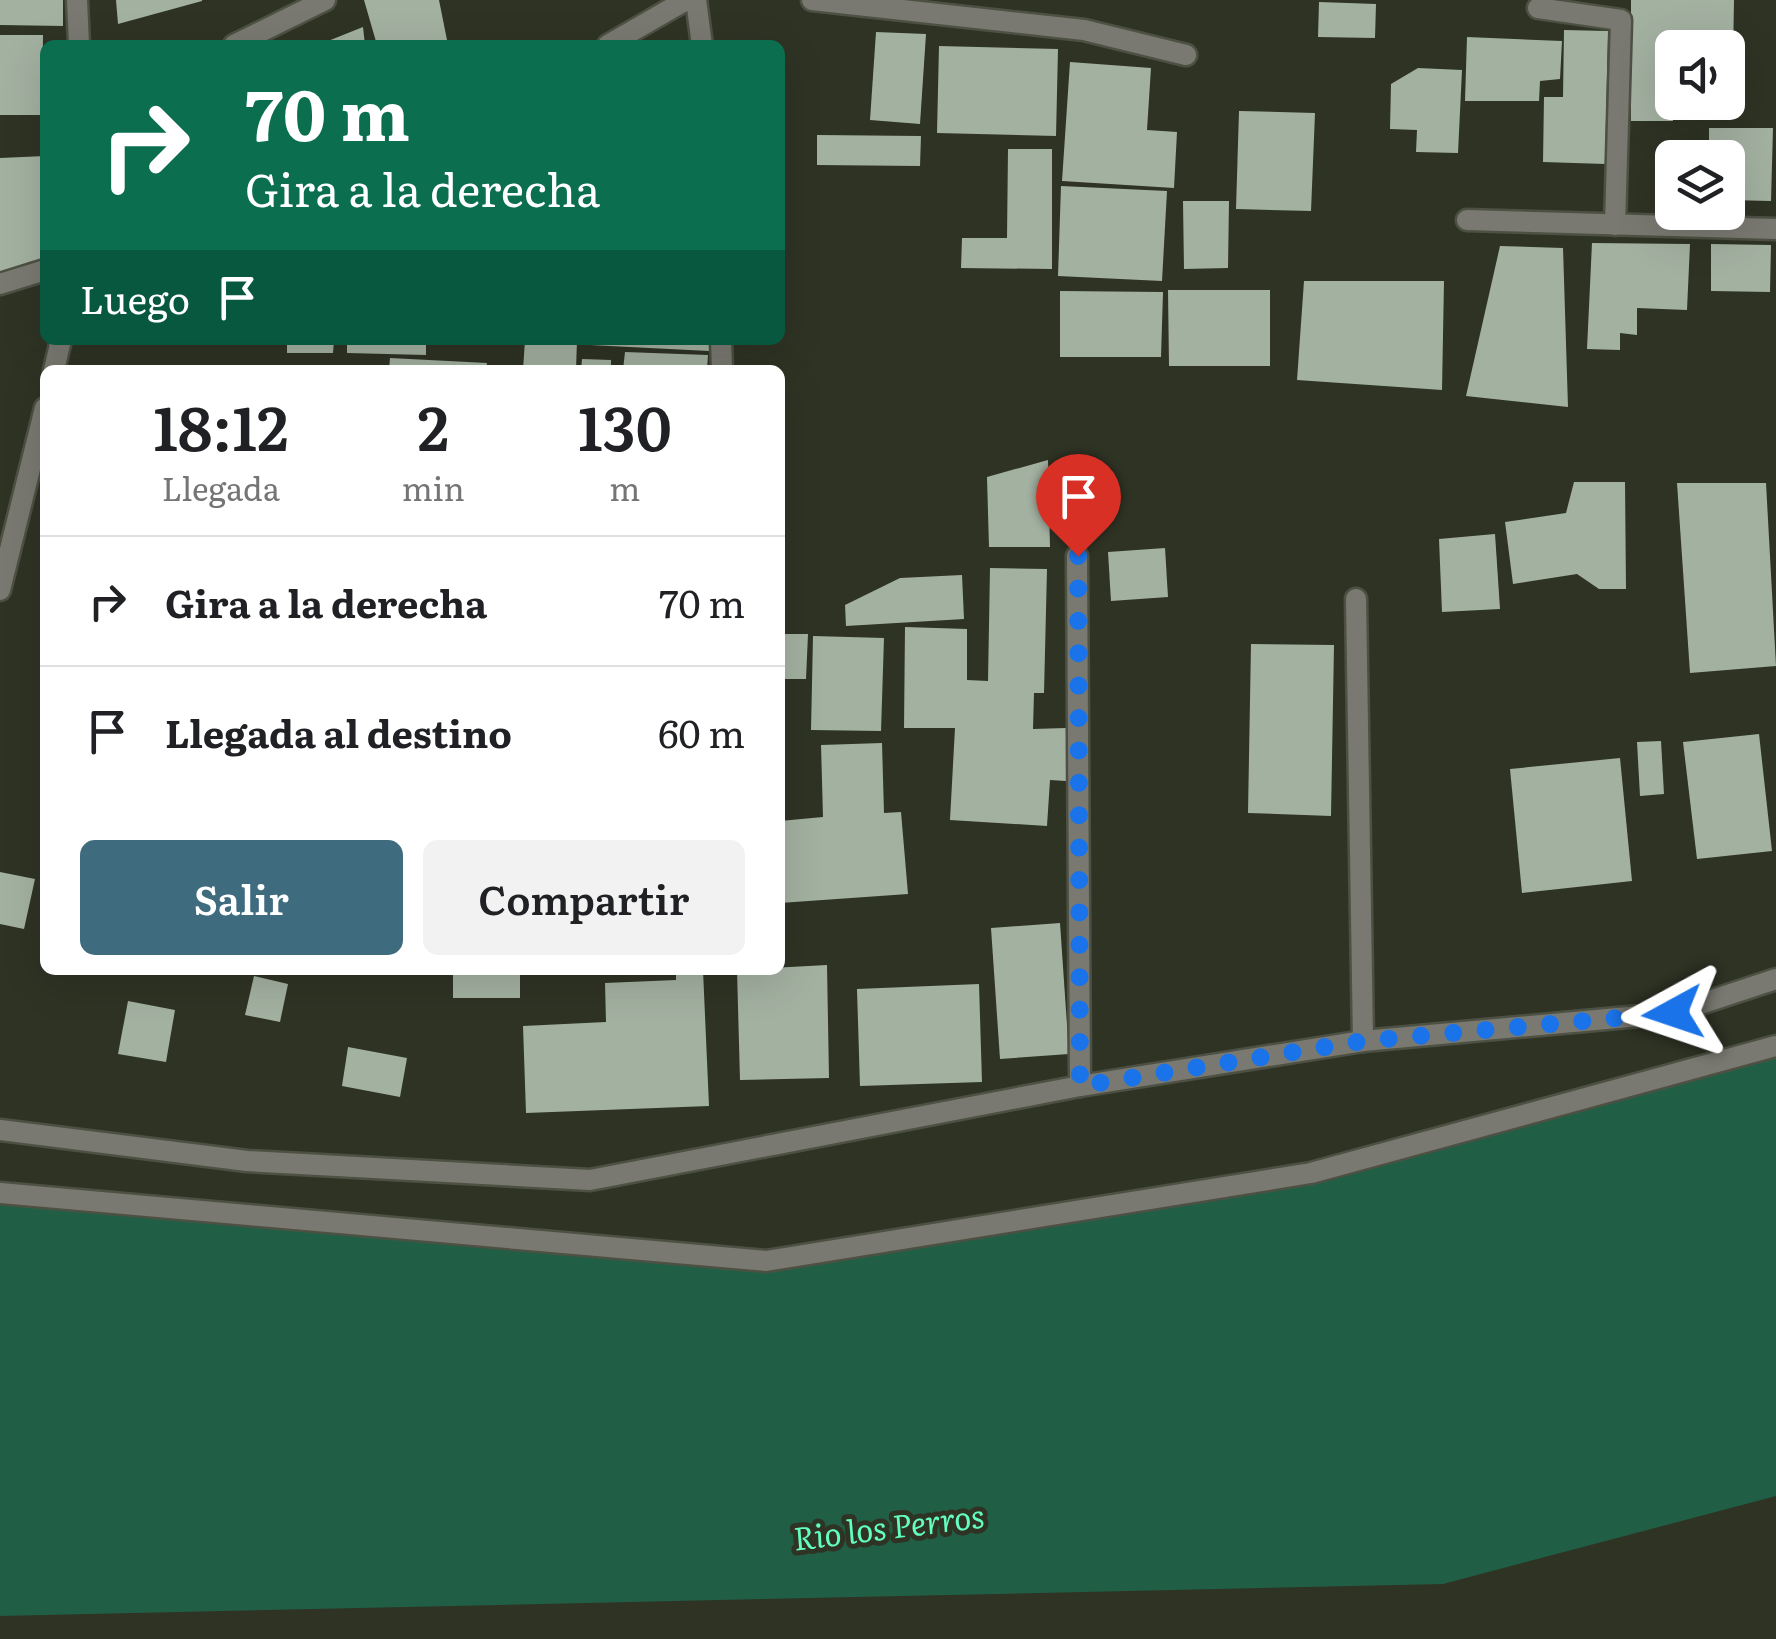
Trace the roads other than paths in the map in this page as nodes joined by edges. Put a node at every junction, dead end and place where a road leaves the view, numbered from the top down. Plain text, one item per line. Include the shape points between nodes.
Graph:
1 (77, 0) edge
2 (326, 0) edge
3 (686, 0) edge
4 (696, 0) edge
5 (812, 0) edge
6 (1538, 8) dead end
7 (78, 40) edge
8 (244, 40) edge
9 (617, 40) edge
10 (701, 40) edge
11 (1186, 55) dead end
12 (1467, 220) dead end
13 (1615, 225) junction
14 (1776, 229) edge
15 (40, 272) edge
16 (0, 284) edge
17 (40, 428) edge
18 (1078, 556) dead end
19 (0, 590) edge
20 (1356, 599) dead end
21 (1776, 979) edge
22 (1363, 1041) junction
23 (1776, 1046) edge
24 (1080, 1086) junction
25 (0, 1130) edge
26 (0, 1193) edge

1 - 7 street
2 - 8 street
3 - 9 street
4 - 10 street
5 - 11 street via 1084,30
6 - 13 street via 1620,20
12 - 13 street
13 - 14 street
15 - 16 street
17 - 19 street
18 - 24 street
20 - 22 street
21 - 22 street via 1673,1013
22 - 24 street
23 - 26 street via 1311,1173 766,1261
24 - 25 street via 590,1180 247,1161

